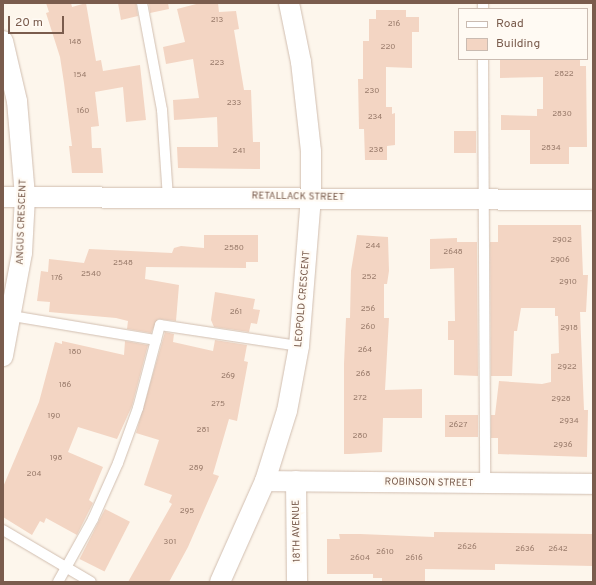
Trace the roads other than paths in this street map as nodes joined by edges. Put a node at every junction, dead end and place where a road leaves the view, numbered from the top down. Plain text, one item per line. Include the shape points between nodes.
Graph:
1 (142, 3) edge
2 (289, 3) edge
3 (3, 40) edge
4 (483, 60) edge
5 (168, 196) junction
6 (311, 196) junction
7 (3, 197) edge
8 (25, 197) junction
9 (593, 200) edge
10 (484, 201) junction
11 (12, 316) junction
12 (156, 340) junction
13 (299, 346) junction
14 (3, 356) edge
15 (296, 481) junction
16 (265, 482) junction
17 (485, 484) junction
18 (593, 484) edge
19 (3, 530) edge
20 (67, 567) junction
21 (58, 582) edge
22 (91, 582) edge
23 (220, 582) edge
24 (297, 582) edge

1 - 5 lane via 162,110
2 - 6 street, LEOPOLD CRESCENT via 301,62 310,151
3 - 8 street, ANGUS CRESCENT via 17,101
4 - 10 lane
5 - 6 street, RETALLACK STREET
5 - 8 street, RETALLACK STREET
6 - 10 street, RETALLACK STREET
6 - 13 street, LEOPOLD CRESCENT
7 - 8 street, RETALLACK STREET
8 - 11 street, ANGUS CRESCENT via 22,253
9 - 10 street, RETALLACK STREET
10 - 17 lane
11 - 12 lane
11 - 14 street, ANGUS CRESCENT
12 - 13 lane via 160,325
12 - 20 lane via 138,408 118,463
13 - 16 street, LEOPOLD CRESCENT via 287,411
15 - 16 street, ROBINSON STREET
15 - 17 street, ROBINSON STREET
15 - 24 street, 18TH AVENUE
16 - 23 street, LEOPOLD CRESCENT
17 - 18 street, ROBINSON STREET
19 - 20 lane
20 - 21 lane
20 - 22 lane

